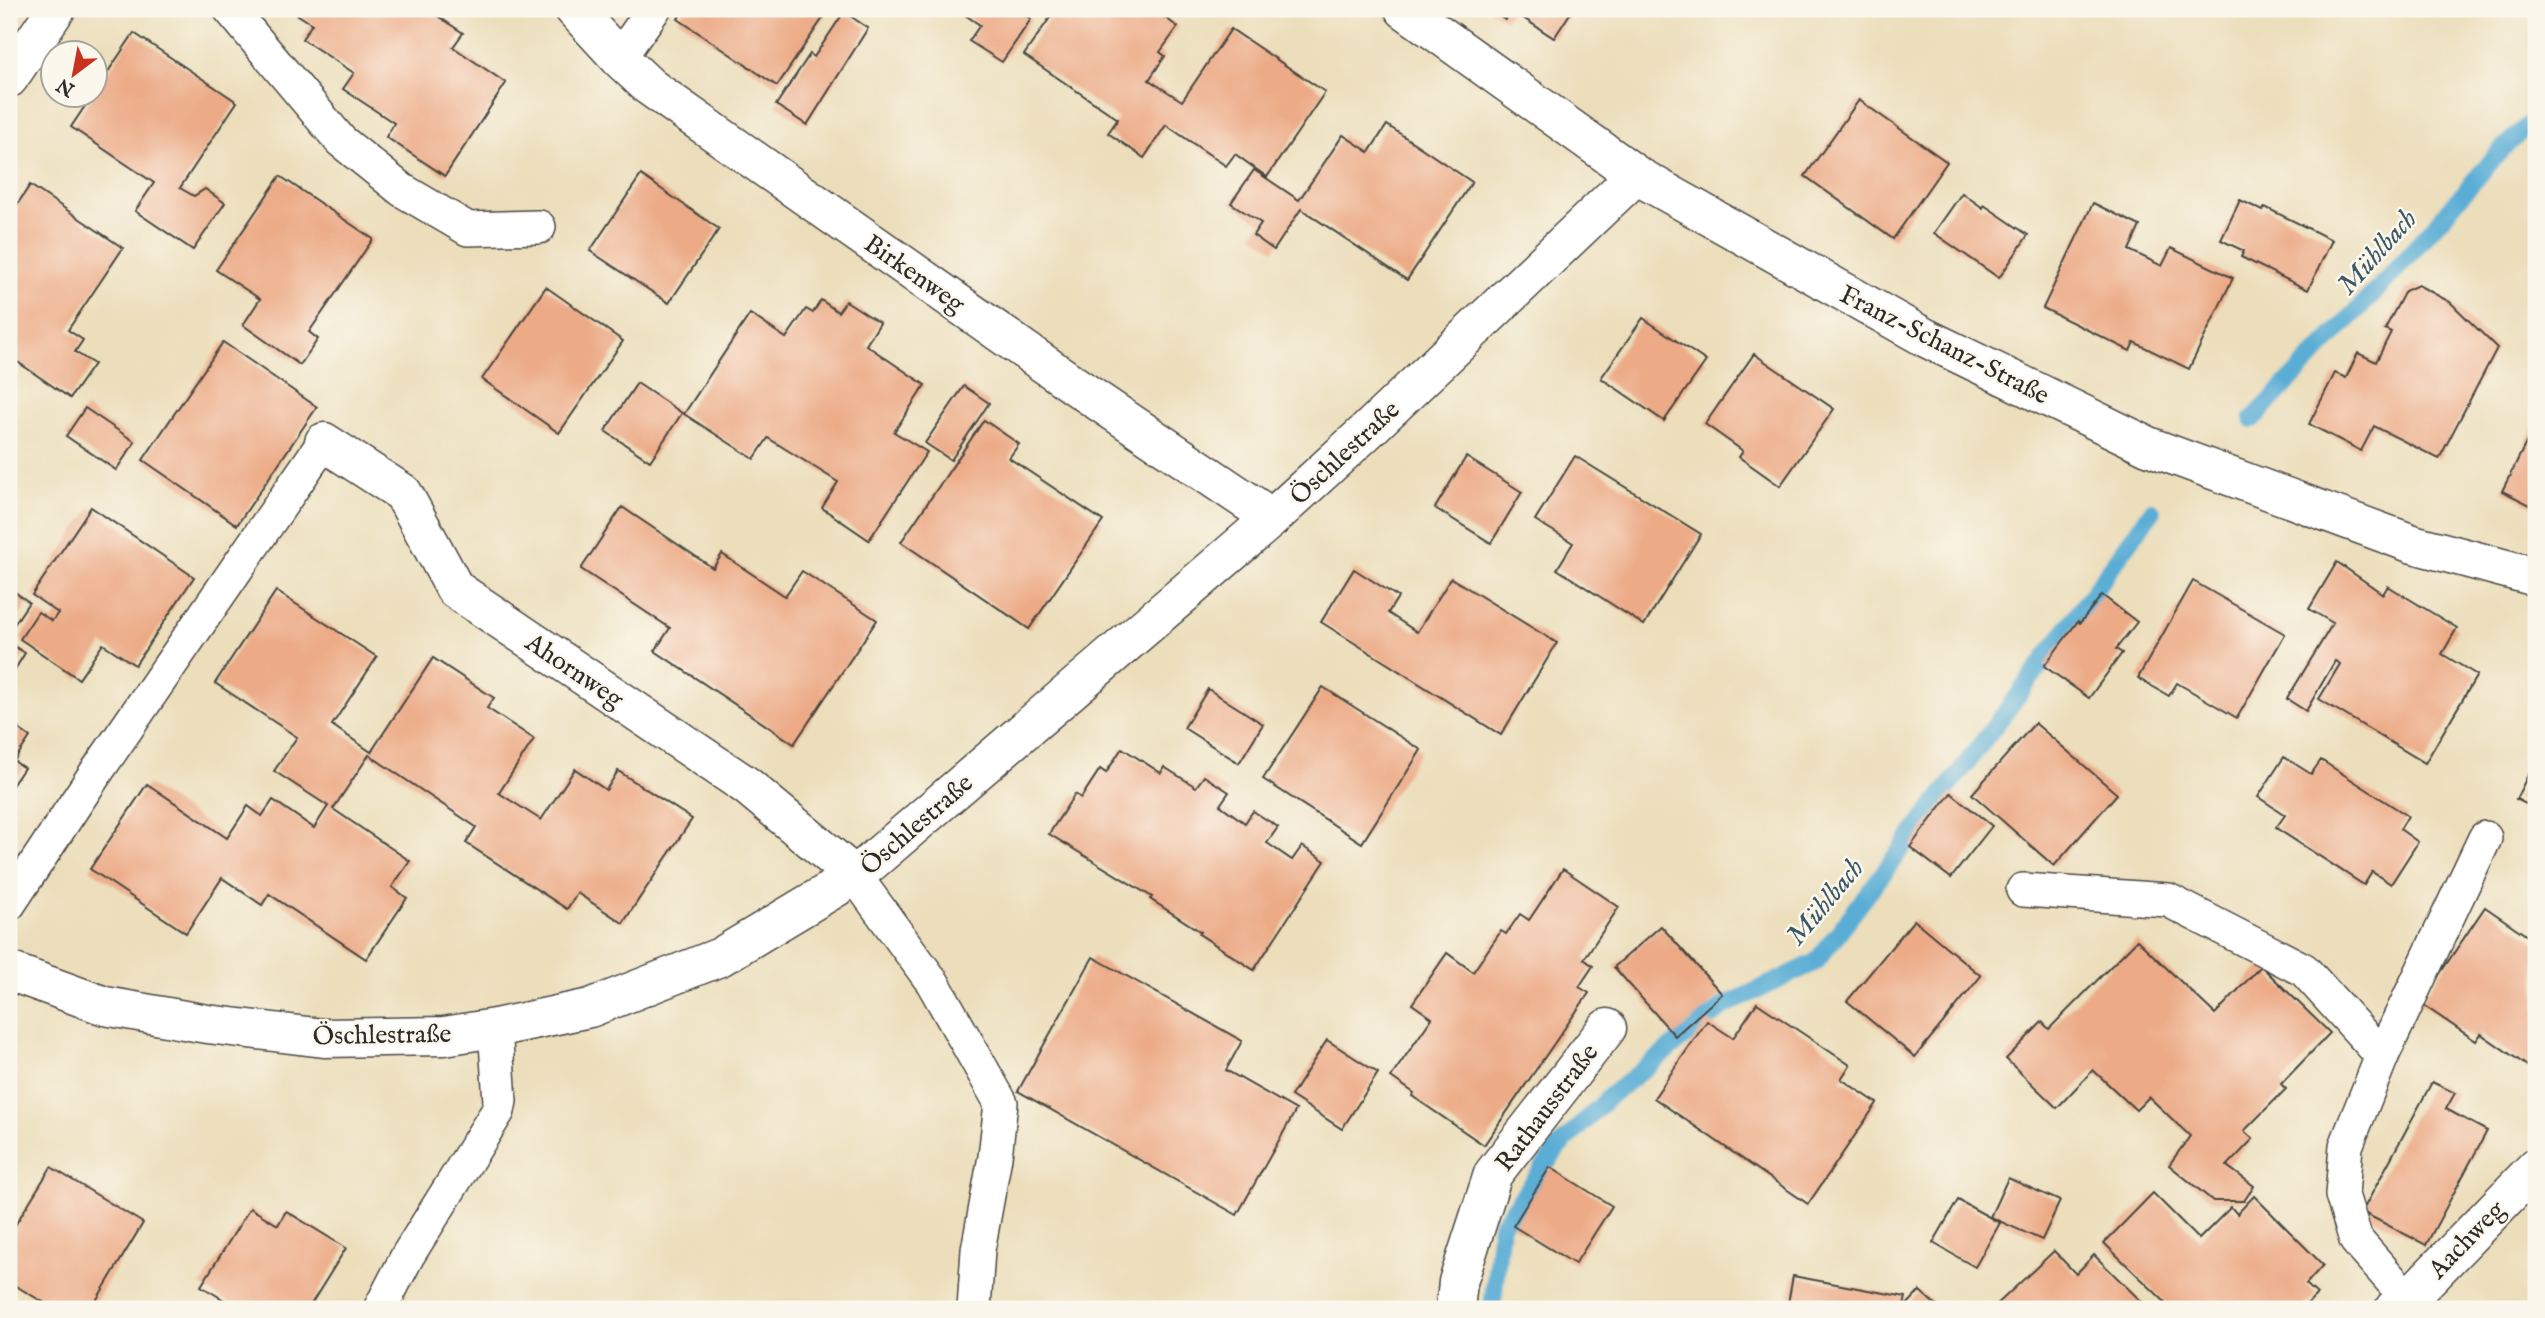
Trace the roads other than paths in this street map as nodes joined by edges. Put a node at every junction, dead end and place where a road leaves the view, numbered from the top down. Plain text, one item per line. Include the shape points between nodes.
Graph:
1 (56, 9) edge
2 (230, 9) edge
3 (574, 9) edge
4 (654, 9) edge
5 (1404, 9) edge
6 (619, 58) junction
7 (9, 78) edge
8 (1636, 175) junction
9 (538, 226) dead end
10 (324, 442) joint
11 (1272, 518) junction
12 (2536, 577) edge
13 (2485, 838) dead end
14 (855, 876) junction
15 (2024, 890) dead end
16 (9, 904) edge
17 (9, 971) edge
18 (495, 1028) junction
19 (1607, 1028) dead end
20 (2382, 1056) junction
21 (2536, 1167) edge
22 (2401, 1304) edge
23 (380, 1309) edge
24 (974, 1309) edge
25 (1455, 1309) edge

1 - 7 street
2 - 9 lane via 341,141 402,190 468,229
3 - 6 street, Birkenweg
4 - 6 lane
5 - 8 street, Franz-Schanz-Straße
6 - 11 street, Birkenweg via 650,87
8 - 11 street, Öschlestraße
8 - 12 street, Franz-Schanz-Straße via 1926,338 2148,446 2413,544
10 - 14 street, Ahornweg via 403,493 455,589 747,786
10 - 16 lane
11 - 14 street, Öschlestraße
13 - 20 lane
14 - 18 street, Öschlestraße via 720,957 590,1008
14 - 24 lane via 933,983 1001,1103 978,1250
15 - 20 lane via 2168,900 2304,970
17 - 18 street, Öschlestraße via 105,1006 324,1038 444,1036
18 - 23 lane via 498,1111 408,1255
19 - 25 street, Rathausstraße via 1493,1174 1458,1282
20 - 22 lane via 2346,1146 2342,1195 2356,1240
21 - 22 street, Aachweg

